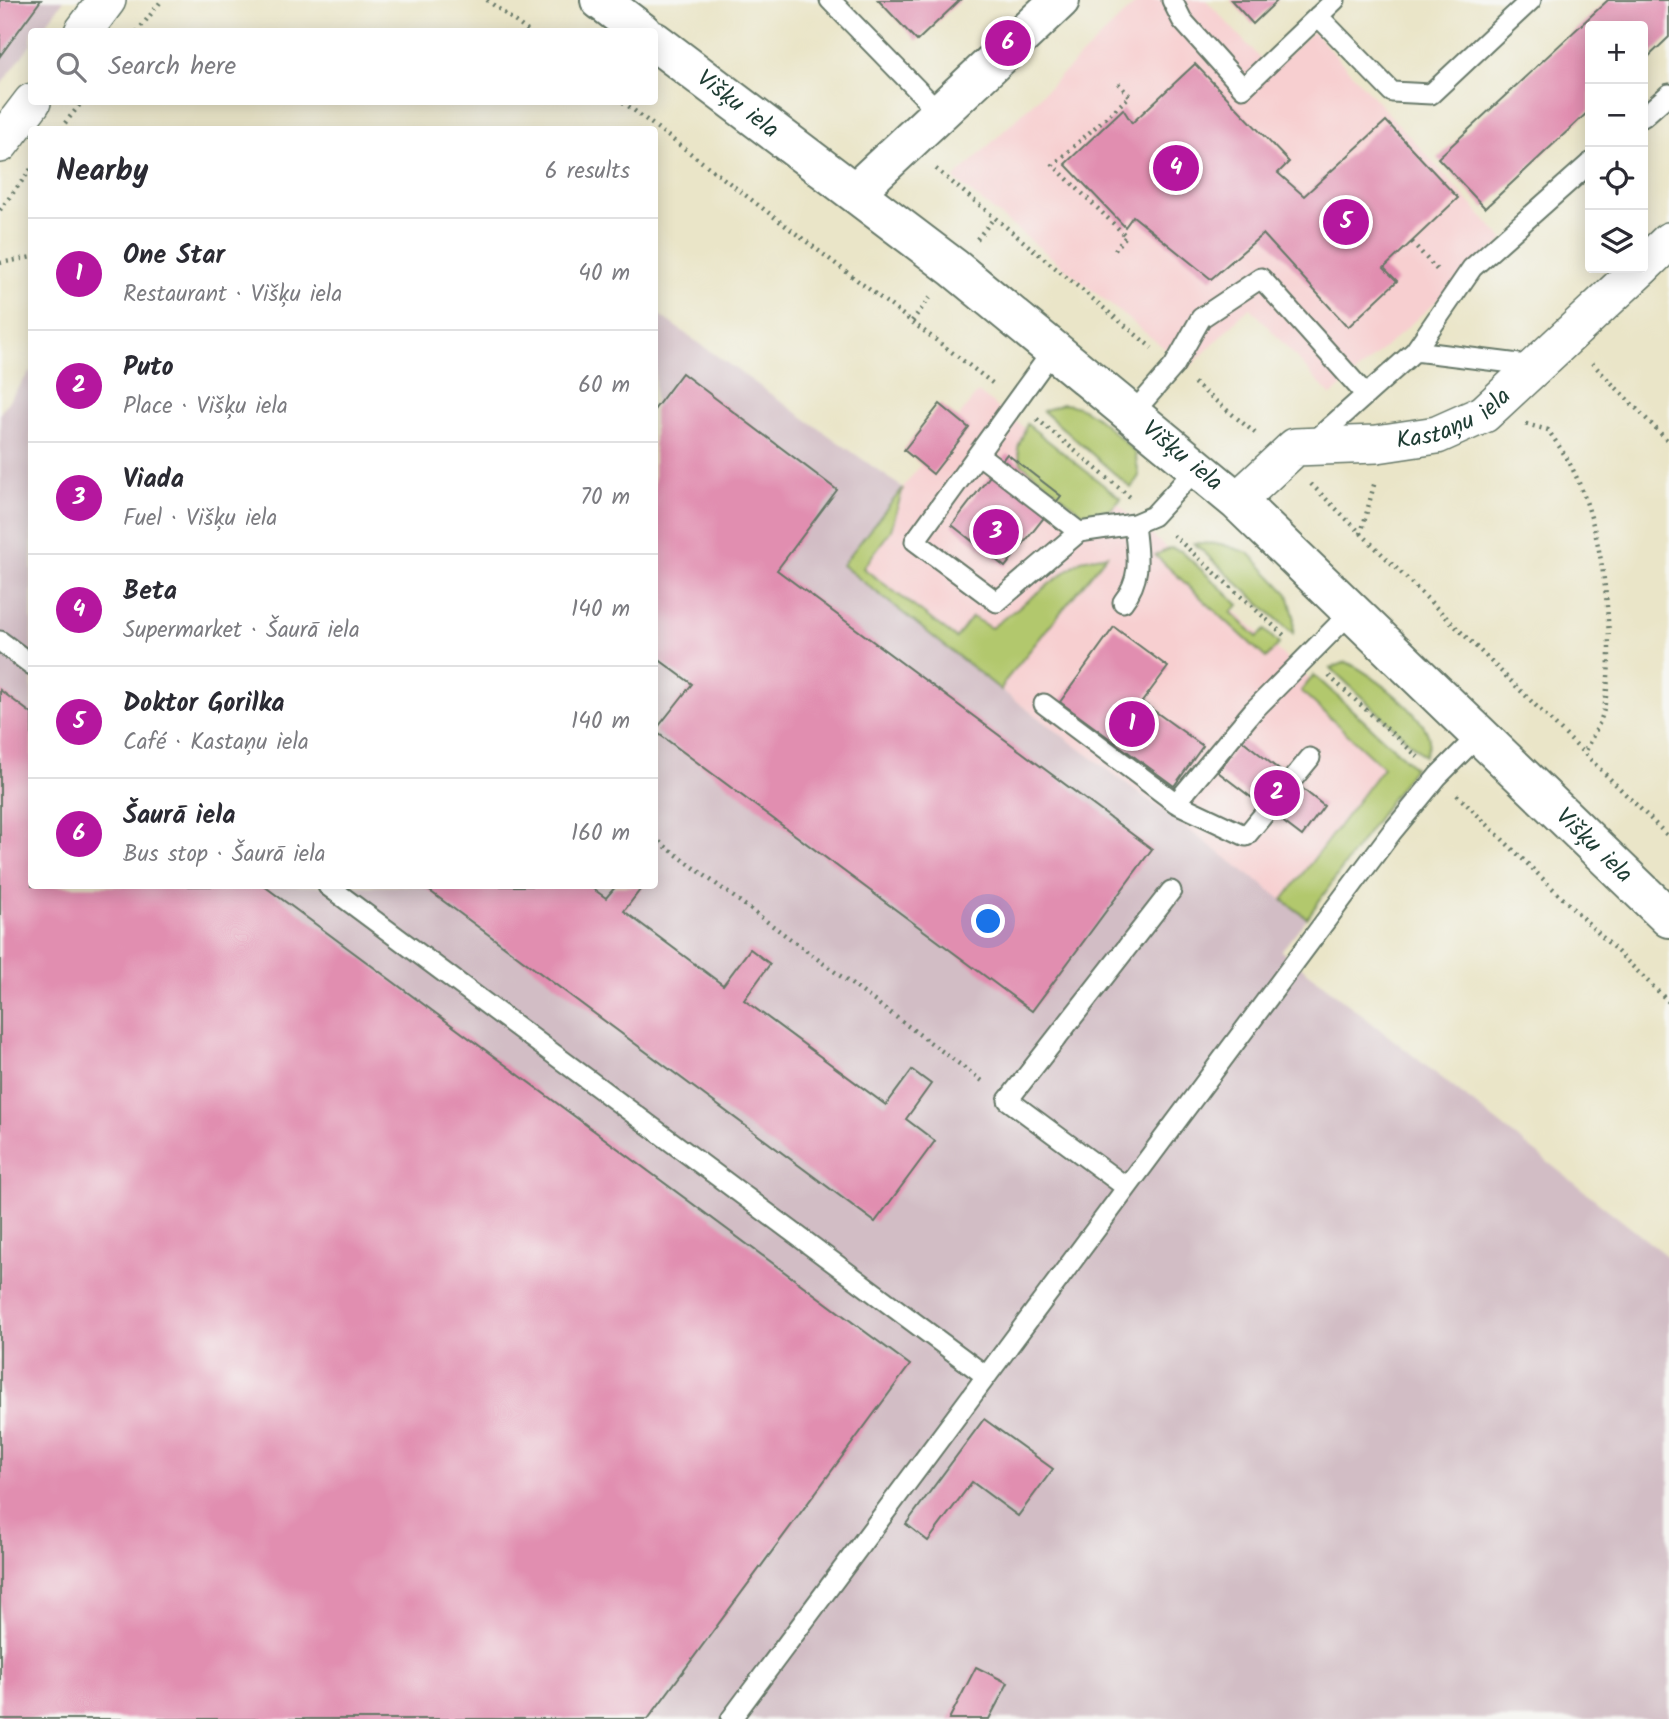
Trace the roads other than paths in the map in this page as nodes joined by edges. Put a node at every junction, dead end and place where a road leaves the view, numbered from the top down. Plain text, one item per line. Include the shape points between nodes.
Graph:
1 (107, 0) edge
2 (600, 0) edge
3 (830, 0) edge
4 (1060, 0) edge
5 (1172, 0) edge
6 (1335, 0) edge
7 (1531, 0) edge
8 (1318, 16) junction
9 (86, 28) edge
10 (637, 28) edge
11 (658, 44) edge
12 (1669, 94) edge
13 (30, 105) edge
14 (940, 113) junction
15 (1648, 113) edge
16 (0, 144) edge
17 (1585, 167) edge
18 (855, 192) junction
19 (1669, 242) edge
20 (1648, 261) edge
21 (1635, 273) edge
22 (1054, 349) junction
23 (1415, 351) junction
24 (1536, 366) junction
25 (1366, 395) junction
26 (1133, 413) junction
27 (1297, 452) junction
28 (978, 454) junction
29 (1198, 467) junction
30 (1237, 501) junction
31 (1134, 524) junction
32 (1079, 532) junction
33 (1123, 602) dead end
34 (1351, 612) junction
35 (0, 641) edge
36 (28, 662) edge
37 (1044, 704) dead end
38 (1479, 735) junction
39 (1310, 758) dead end
40 (1177, 803) junction
41 (332, 889) edge
42 (1171, 891) dead end
43 (1669, 918) edge
44 (1126, 1187) junction
45 (986, 1376) junction
46 (731, 1719) edge

1 - 9 street
2 - 10 street
3 - 14 lane
4 - 14 street
5 - 8 lane via 1182,20 1243,88
6 - 8 lane
7 - 8 lane via 1431,94 1392,92
11 - 18 street, Višķu iela
12 - 15 lane
13 - 16 street
14 - 18 street
17 - 23 lane via 1472,268
18 - 22 street, Višķu iela
19 - 20 street, Kastaņu iela
21 - 24 street, Kastaņu iela
22 - 26 street, Višķu iela
22 - 28 lane
23 - 24 lane
23 - 25 lane
24 - 27 street, Kastaņu iela via 1489,410 1437,435
25 - 26 lane via 1261,278 1201,318 1174,366
25 - 27 lane
26 - 29 street, Višķu iela
27 - 30 street
28 - 32 lane
28 - 32 lane via 915,541 997,602
29 - 30 street, Višķu iela
29 - 31 lane via 1153,516
30 - 34 street, Višķu iela
31 - 32 lane
31 - 33 lane via 1139,572
34 - 38 street, Višķu iela
34 - 40 lane via 1253,711
35 - 36 lane
37 - 40 lane
38 - 43 street, Višķu iela
38 - 44 lane via 1391,833
39 - 40 lane via 1246,836
41 - 45 lane
42 - 44 lane via 1008,1100
44 - 45 lane
45 - 46 lane

